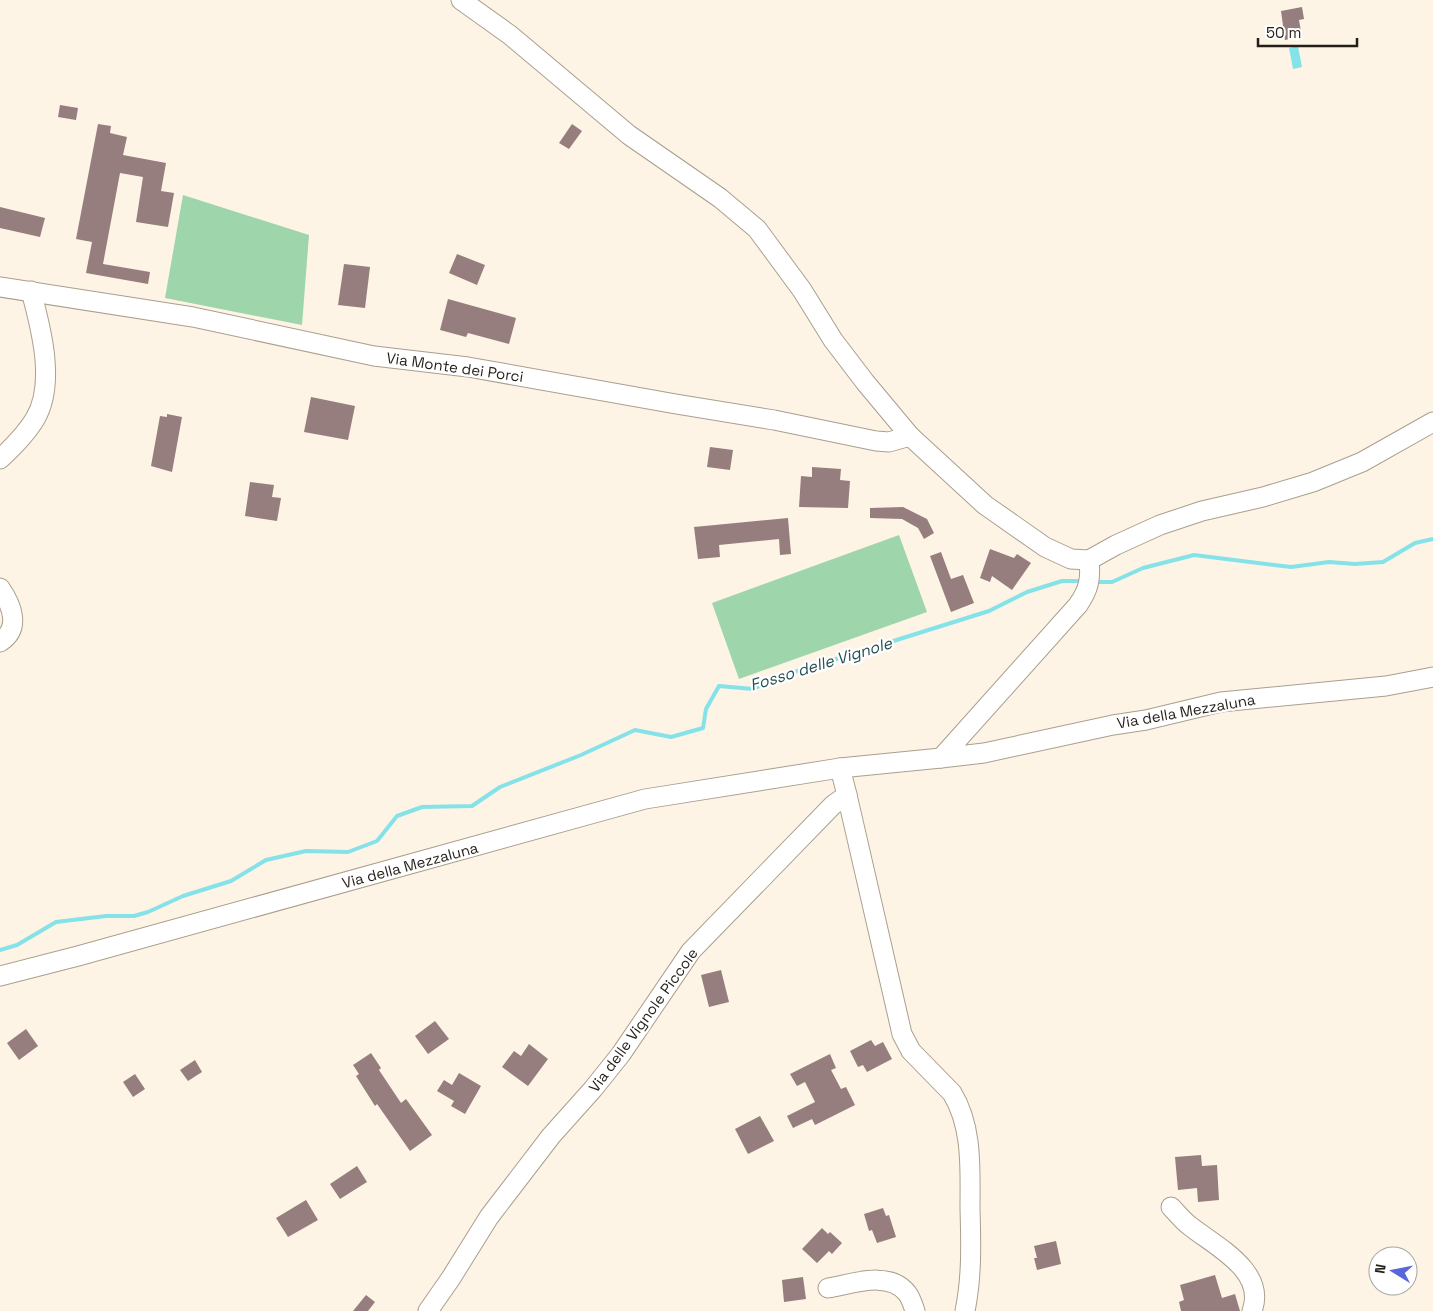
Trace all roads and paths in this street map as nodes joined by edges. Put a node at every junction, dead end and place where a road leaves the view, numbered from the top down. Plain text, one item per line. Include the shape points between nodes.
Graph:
1 (461, 0) edge
2 (0, 287) edge
3 (31, 291) junction
4 (1433, 422) edge
5 (910, 436) junction
6 (0, 459) edge
7 (1089, 560) junction
8 (0, 588) edge
9 (0, 642) edge
10 (1433, 677) edge
11 (941, 758) junction
12 (832, 769) junction
13 (847, 795) junction
14 (0, 976) edge
15 (1171, 1207) dead end
16 (828, 1288) dead end
17 (428, 1311) edge
18 (915, 1311) edge
19 (965, 1311) edge
20 (1252, 1311) edge

1 - 5 street via 510,35 629,134 720,198 757,229 802,290 833,340
2 - 3 street, Via Monte dei Porci
3 - 5 street, Via Monte dei Porci via 192,317 393,359 468,367 748,415 876,442
3 - 6 street via 44,362 44,393 36,418
4 - 7 street via 1362,462 1313,482 1168,522
5 - 7 street via 985,505 1045,547 1071,559
7 - 11 street via 1086,594 1078,605
8 - 9 street via 10,603 13,619 6,638
10 - 11 street, Via della Mezzaluna via 1386,686 1221,702 984,753
11 - 12 street, Via della Mezzaluna
12 - 13 street
12 - 14 street, Via della Mezzaluna via 645,799
13 - 17 street, Via delle Vignole Piccole via 691,951 616,1061 551,1136 490,1217
13 - 19 street via 902,1034 911,1051 952,1093 967,1138 971,1261
15 - 20 street via 1248,1274 1254,1292
16 - 18 street via 889,1281 906,1292

